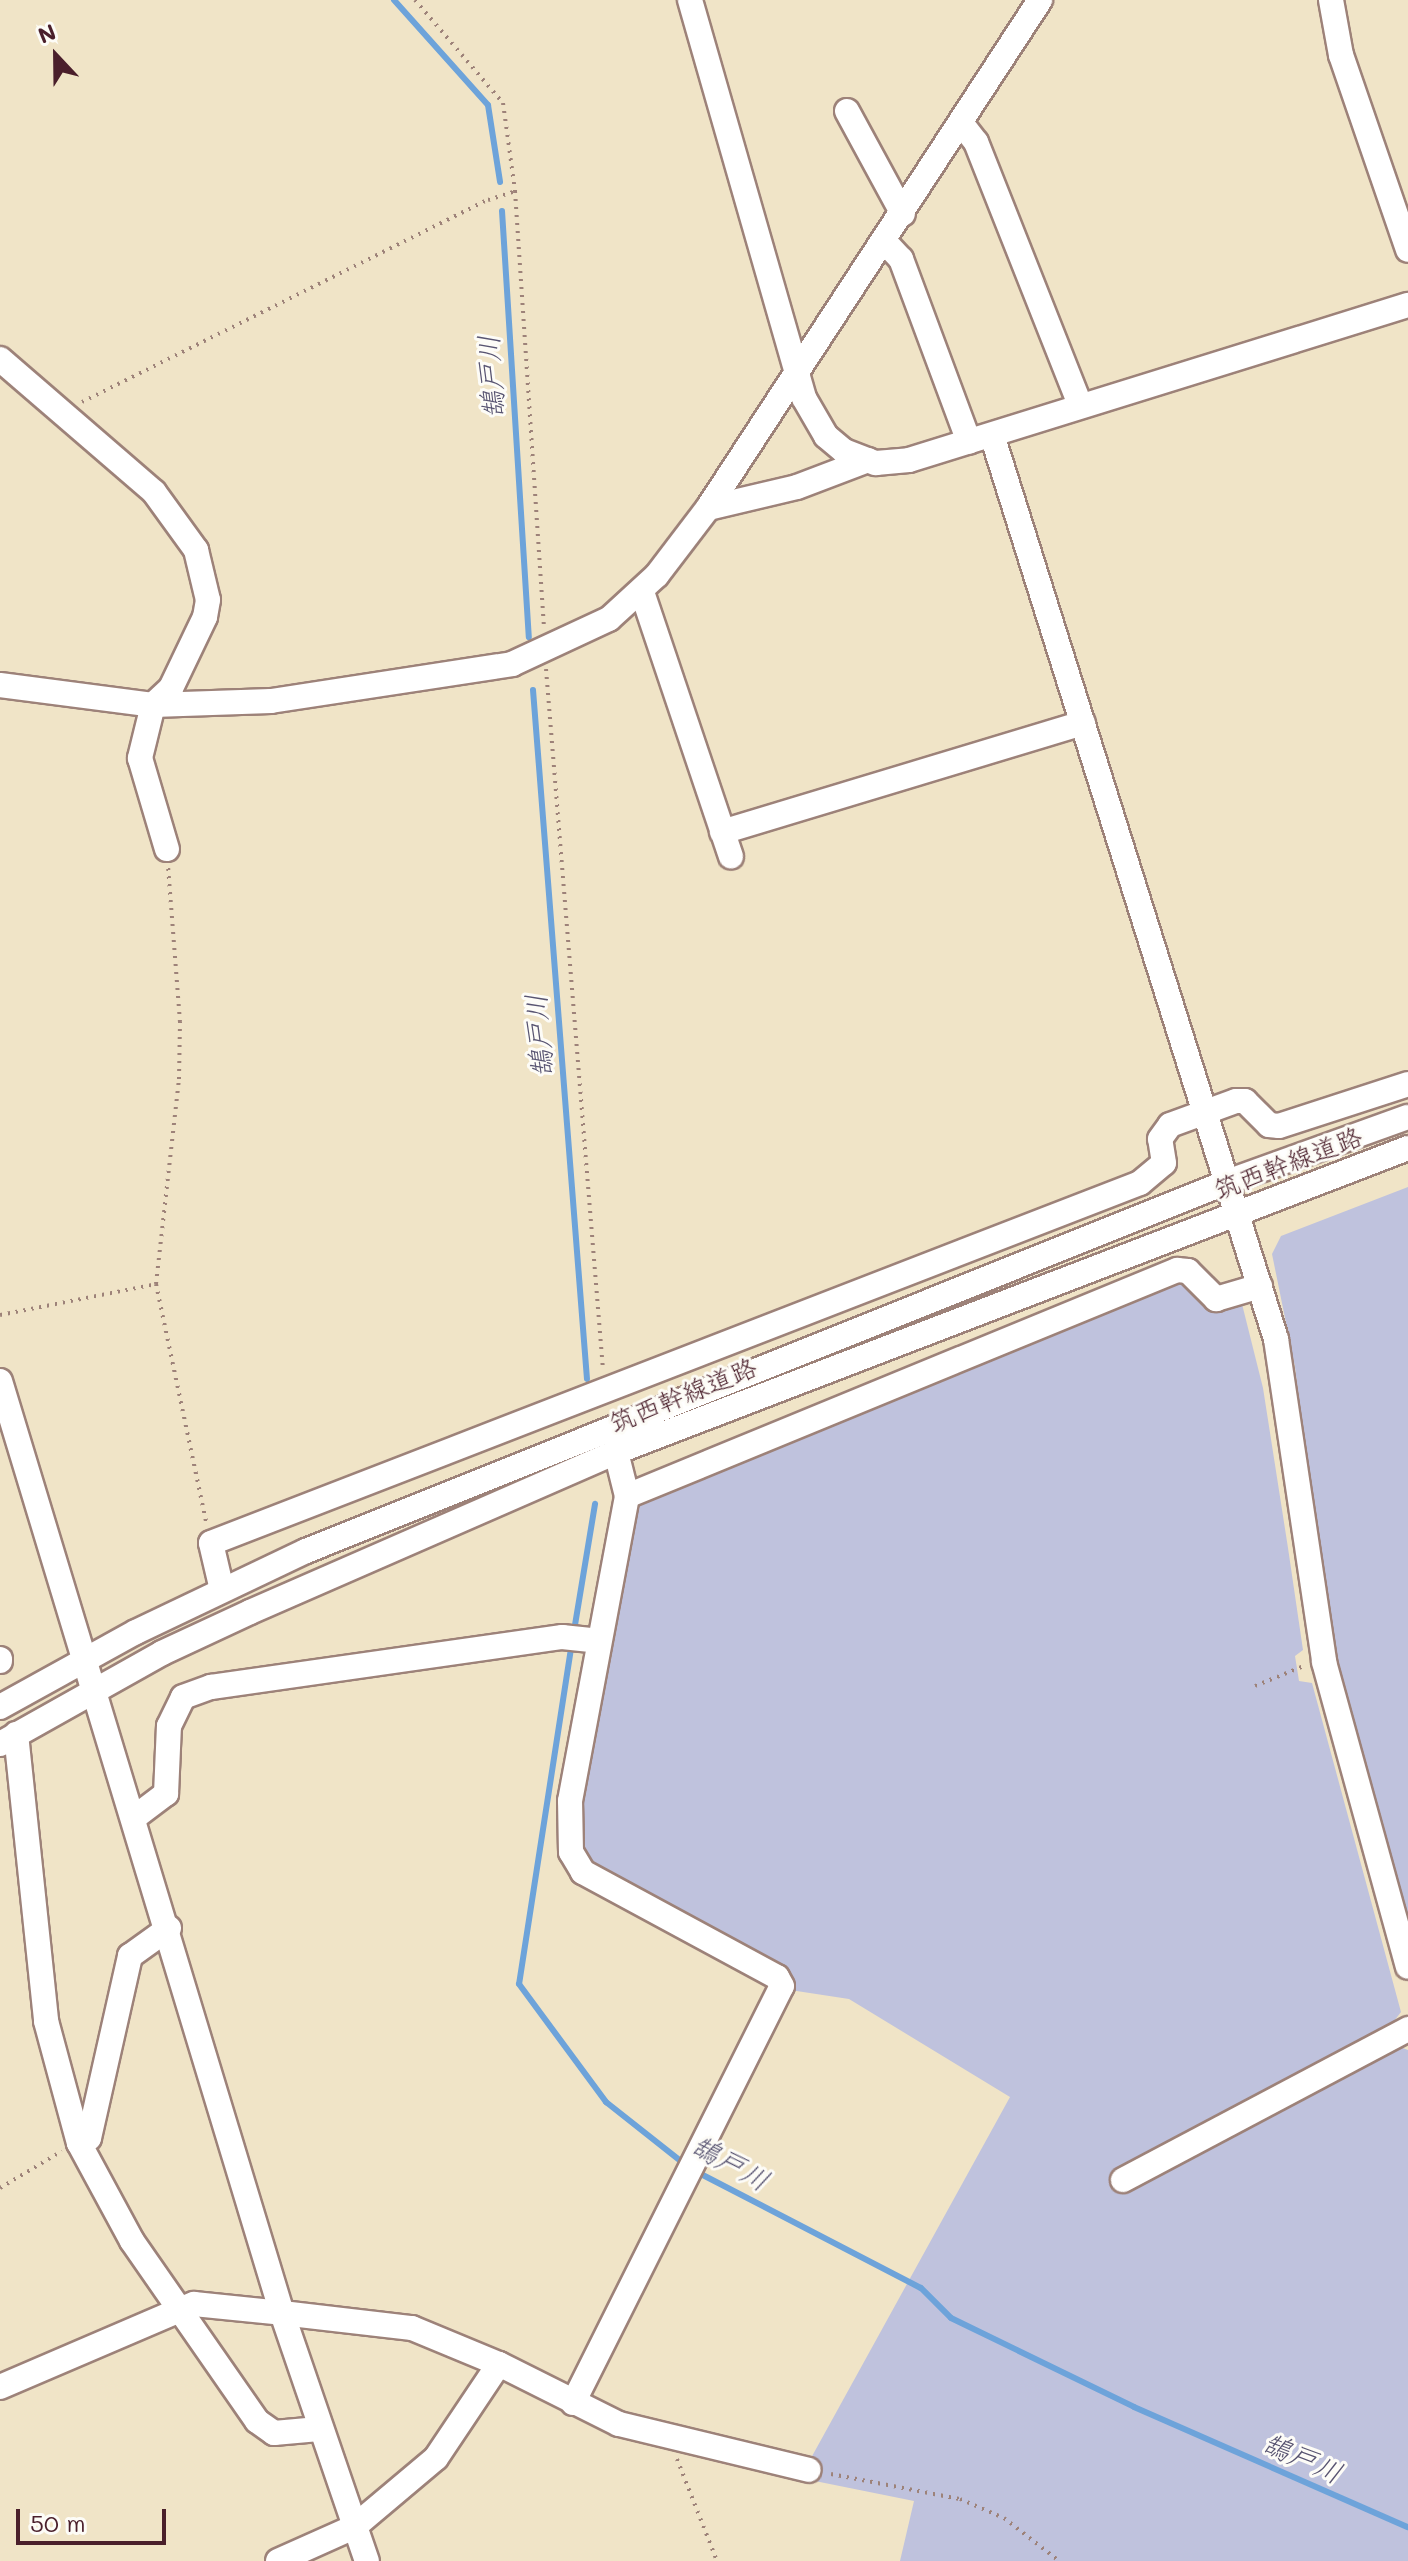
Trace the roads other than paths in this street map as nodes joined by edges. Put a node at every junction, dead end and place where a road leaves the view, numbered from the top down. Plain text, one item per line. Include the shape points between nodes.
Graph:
1 (690, 0) edge
2 (1040, 0) edge
3 (1331, 0) edge
4 (847, 111) dead end
5 (961, 123) junction
6 (903, 214) junction
7 (884, 241) junction
8 (1408, 250) edge
9 (1408, 305) edge
10 (0, 359) edge
11 (799, 375) junction
12 (1080, 405) junction
13 (980, 438) junction
14 (868, 460) junction
15 (708, 508) junction
16 (642, 592) junction
17 (0, 685) edge
18 (153, 705) junction
19 (1083, 723) junction
20 (722, 832) junction
21 (167, 849) road end
22 (731, 856) dead end
23 (1408, 1084) edge
24 (1204, 1112) junction
25 (1408, 1117) edge
26 (1408, 1148) edge
27 (1227, 1182) junction
28 (1237, 1212) junction
29 (1260, 1286) junction
30 (0, 1381) edge
31 (607, 1392) junction
32 (617, 1423) junction
33 (616, 1452) junction
34 (627, 1496) junction
35 (222, 1590) junction
36 (598, 1641) junction
37 (86, 1658) junction
38 (95, 1690) junction
39 (0, 1707) edge
40 (8, 1739) edge
41 (135, 1817) junction
42 (169, 1928) junction
43 (1408, 1967) edge
44 (1408, 2029) edge
45 (79, 2143) junction
46 (1123, 2180) dead end
47 (177, 2309) junction
48 (282, 2313) junction
49 (499, 2364) junction
50 (0, 2387) edge
51 (573, 2403) junction
52 (319, 2429) junction
53 (809, 2470) road end
54 (354, 2527) junction
55 (278, 2561) edge
56 (367, 2561) edge

1 - 11 street
2 - 5 street
3 - 8 street via 1341,55
4 - 6 street
5 - 6 street
5 - 12 street via 976,142
6 - 7 street
7 - 11 street
7 - 13 street via 901,259
9 - 12 street
10 - 18 street via 154,492 196,550 208,600 205,617 171,688
11 - 14 street via 804,398 826,436
11 - 15 street
12 - 13 street
13 - 14 street via 909,460
13 - 19 street
14 - 15 street via 797,487
15 - 16 street
16 - 18 street via 609,619 512,664 271,701
16 - 20 street
17 - 18 street
18 - 21 street via 140,758
19 - 20 street
19 - 24 street
20 - 22 street
23 - 24 street via 1279,1126 1269,1125 1245,1101
24 - 27 street
24 - 31 street via 1170,1125 1160,1139 1164,1163 1140,1183
25 - 27 street, 筑西幹線道路
26 - 28 street, 筑西幹線道路
27 - 28 street
27 - 32 street, 筑西幹線道路
28 - 29 street
28 - 33 street, 筑西幹線道路
29 - 34 street via 1216,1299 1188,1271 1177,1270
29 - 43 street via 1280,1363 1324,1662
30 - 37 street
31 - 32 street
31 - 35 street via 211,1543
32 - 35 street, 筑西幹線道路
33 - 34 street
33 - 38 street, 筑西幹線道路 via 263,1606
34 - 36 street
35 - 37 street, 筑西幹線道路
36 - 41 street via 562,1637 211,1687 183,1697 169,1726 166,1794
36 - 51 street via 570,1801 571,1852 583,1872 777,1977 782,1986
37 - 38 street
37 - 39 street, 筑西幹線道路
38 - 40 street, 筑西幹線道路
38 - 41 street
40 - 45 street via 46,2021
41 - 42 street
42 - 45 street via 130,1956 89,2138
42 - 48 street
44 - 46 street
45 - 47 street via 132,2241
47 - 48 street via 194,2304
47 - 50 street
47 - 52 street via 257,2421 274,2433
48 - 49 street via 412,2328
48 - 52 street
49 - 51 street
49 - 54 street via 436,2458
51 - 53 street via 619,2424
52 - 54 street
54 - 55 street
54 - 56 street

